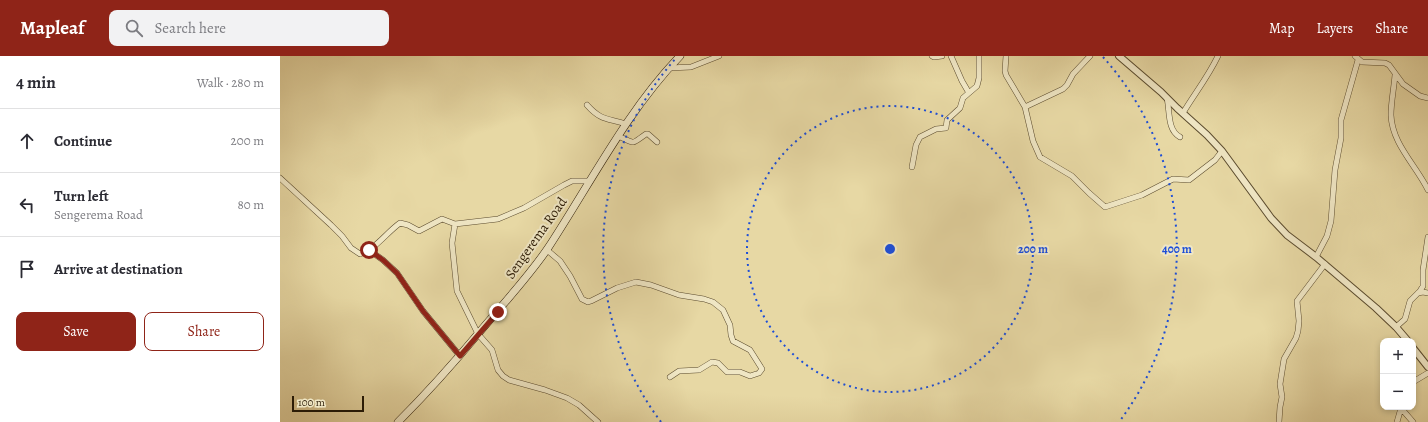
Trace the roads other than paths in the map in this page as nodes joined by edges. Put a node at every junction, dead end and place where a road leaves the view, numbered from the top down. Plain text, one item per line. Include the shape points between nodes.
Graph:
1 (680, 56) edge
2 (719, 56) edge
3 (932, 56) edge
4 (942, 56) edge
5 (951, 56) edge
6 (979, 56) edge
7 (1006, 56) edge
8 (1090, 56) edge
9 (1119, 56) edge
10 (1218, 56) edge
11 (1356, 58) edge
12 (669, 68) junction
13 (1395, 75) junction
14 (969, 93) junction
15 (1166, 96) junction
16 (1428, 98) edge
17 (587, 106) dead end
18 (1025, 107) junction
19 (1183, 113) junction
20 (626, 124) junction
21 (618, 136) junction
22 (1180, 137) dead end
23 (657, 142) dead end
24 (1222, 151) junction
25 (912, 167) dead end
26 (280, 178) edge
27 (590, 182) junction
28 (1428, 190) edge
29 (455, 224) junction
30 (1428, 237) edge
31 (369, 250) junction
32 (547, 250) junction
33 (1316, 257) junction
34 (1324, 264) junction
35 (1428, 293) edge
36 (1418, 294) junction
37 (1396, 327) junction
38 (478, 334) junction
39 (1405, 338) edge
40 (1416, 352) edge
41 (460, 356) junction
42 (1428, 367) edge
43 (1428, 373) edge
44 (670, 377) dead end
45 (1416, 380) edge
46 (1400, 410) edge
47 (1402, 410) edge
48 (398, 422) edge
49 (598, 422) edge
50 (1279, 422) edge
51 (1397, 422) edge
52 (1413, 422) edge

1 - 12 main road, Sengerema Road
2 - 12 street via 691,67
3 - 4 street
5 - 14 street
6 - 14 street via 977,86
7 - 18 street via 1006,75
8 - 18 street via 1063,88
9 - 15 street
10 - 19 street via 1205,81
11 - 13 street via 1369,64 1385,63
11 - 33 street via 1341,120 1331,222
12 - 20 main road, Sengerema Road
13 - 16 street via 1412,91
13 - 28 street via 1391,116 1395,136 1422,176
14 - 25 street via 961,100 960,108 947,120 946,128 936,129 920,137
15 - 19 street
15 - 22 street via 1172,130
17 - 20 street via 601,118
18 - 24 street via 1033,141 1041,158 1072,176 1105,208 1142,195 1173,179 1189,180 1215,160
19 - 24 street
20 - 21 main road, Sengerema Road
21 - 23 street via 633,143 648,134
21 - 27 main road, Sengerema Road
24 - 33 street via 1271,218 1287,235
26 - 31 street via 358,254
27 - 29 street via 572,181 524,208 498,218
27 - 32 main road, Sengerema Road
29 - 31 street via 442,219 419,231 400,224
29 - 38 street via 452,243 456,286
30 - 36 street via 1423,270 1424,282
31 - 41 street via 397,273 423,311
32 - 38 main road, Sengerema Road
32 - 44 street via 560,261 585,301 591,301 636,282 713,302 723,310 730,325 732,339 750,350 762,369 750,376 740,372 727,372 720,364 712,362 699,370 679,371
33 - 34 street
34 - 37 street
34 - 50 street via 1297,300 1299,326 1296,338 1284,359 1280,384 1282,397
35 - 36 street
36 - 37 street via 1410,301 1405,319
37 - 39 street
38 - 41 main road, Sengerema Road
38 - 49 street via 492,350 498,370 503,376 516,383 567,398
40 - 42 street
41 - 48 main road, Sengerema Road
43 - 45 street
46 - 51 street
47 - 52 street

